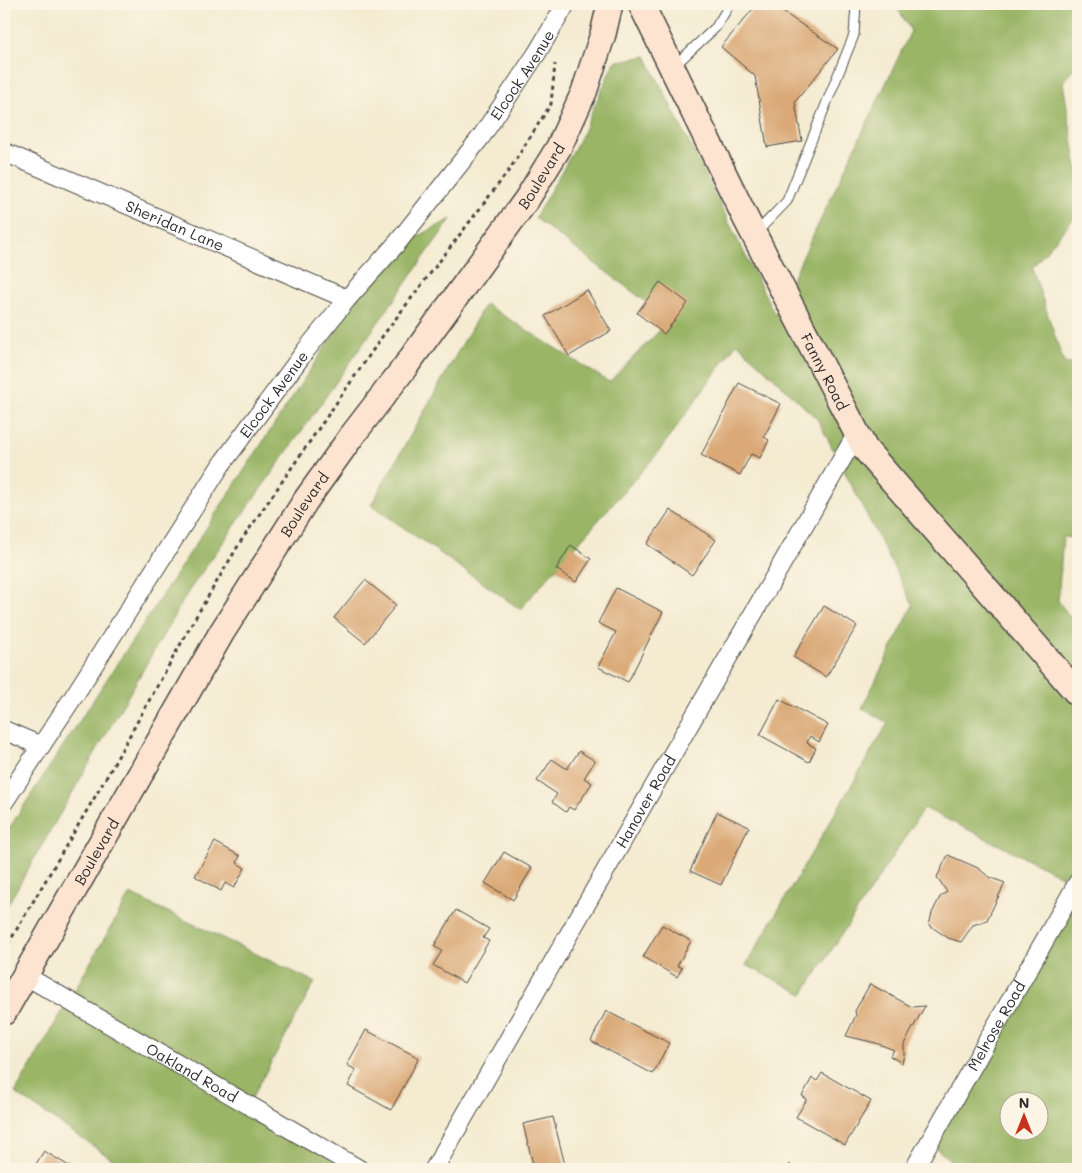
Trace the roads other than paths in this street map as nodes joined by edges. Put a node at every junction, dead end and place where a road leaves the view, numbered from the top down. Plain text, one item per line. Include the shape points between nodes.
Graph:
1 (566, 4) edge
2 (610, 4) edge
3 (641, 4) edge
4 (730, 4) edge
5 (856, 4) edge
6 (672, 68) junction
7 (4, 152) edge
8 (754, 235) junction
9 (347, 299) junction
10 (857, 433) junction
11 (1078, 694) edge
12 (4, 730) edge
13 (42, 746) junction
14 (4, 802) edge
15 (1078, 882) edge
16 (26, 976) junction
17 (4, 1012) edge
18 (360, 1169) edge
19 (434, 1169) edge
20 (914, 1169) edge

1 - 9 street, Elcock Avenue via 482,137 398,242
2 - 16 main road, Boulevard via 584,92 559,147 527,199 306,500 222,632
3 - 6 main road, Fanny Road
4 - 6 lane via 716,27
5 - 8 lane via 854,35 787,201
6 - 8 main road, Fanny Road
7 - 9 street, Sheridan Lane
8 - 10 main road, Fanny Road
9 - 13 street, Elcock Avenue via 221,465
10 - 11 main road, Fanny Road via 865,449
10 - 19 street, Hanover Road
12 - 13 street
13 - 14 street, Elcock Avenue
15 - 20 street, Melrose Road
16 - 17 main road, Boulevard
16 - 18 street, Oakland Road

